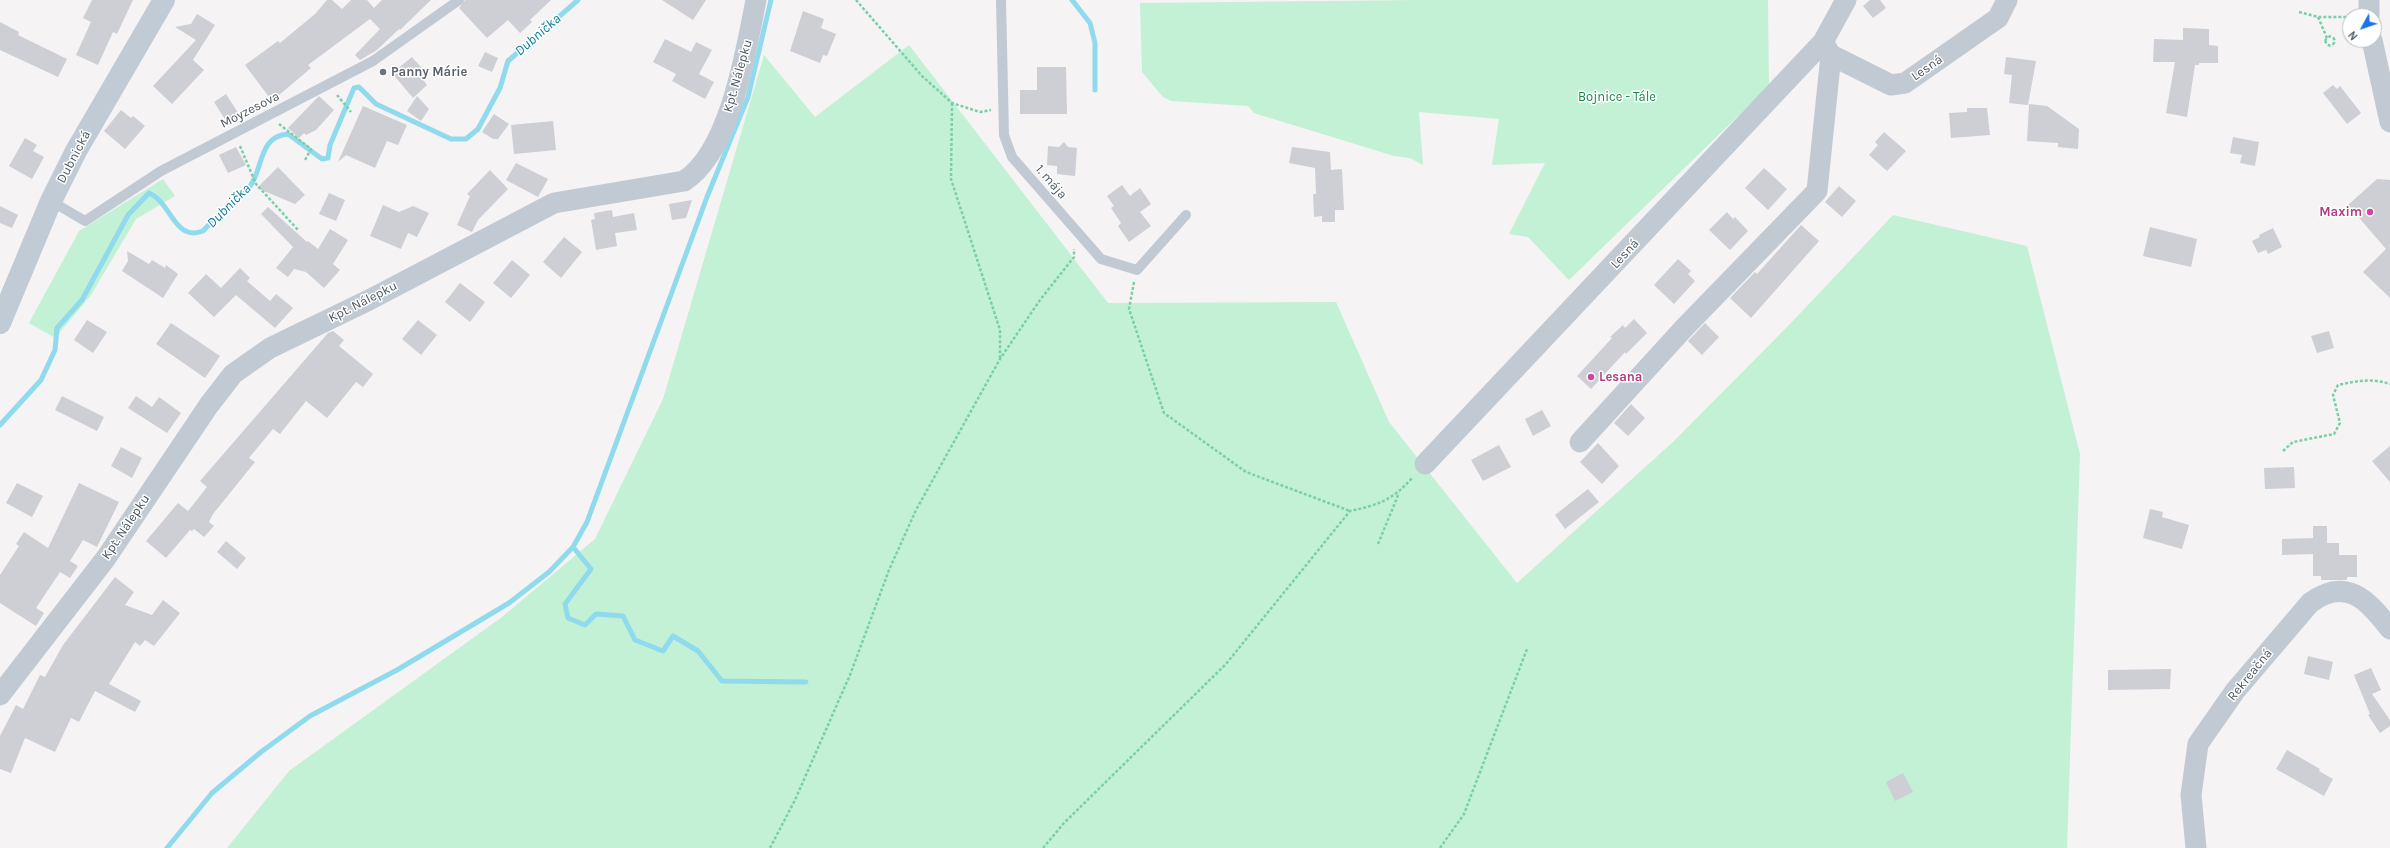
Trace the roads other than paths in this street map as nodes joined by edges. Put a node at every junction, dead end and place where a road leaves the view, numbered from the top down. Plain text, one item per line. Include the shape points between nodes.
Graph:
1 (164, 0) edge
2 (459, 0) edge
3 (756, 0) edge
4 (1002, 0) edge
5 (1846, 0) edge
6 (2007, 0) edge
7 (1827, 48) junction
8 (2374, 48) edge
9 (2390, 122) edge
10 (51, 200) junction
11 (1186, 215) dead end
12 (0, 323) edge
13 (1580, 442) dead end
14 (1425, 464) dead end
15 (2390, 629) edge
16 (0, 695) edge
17 (2196, 848) edge

1 - 10 street, Dubnická via 76,151
2 - 10 lane, Moyzesova via 373,61 161,171 85,221
3 - 16 street, Kpt. Nálepku via 733,103 707,160 697,173 684,180 554,203 369,300 270,348 233,374 209,405 106,558
4 - 11 lane, 1. mája via 1004,134 1012,157 1101,259 1137,270
5 - 7 street, Lesná
6 - 7 street, Lesná via 1998,18 1905,83 1891,86
7 - 13 street, Lesná via 1816,191 1685,327
7 - 14 street, Lesná
8 - 9 street
10 - 12 street, Dubnická
15 - 17 street, Rekreačná via 2372,606 2357,596 2338,591 2322,594 2310,603 2235,691 2198,744 2191,795

